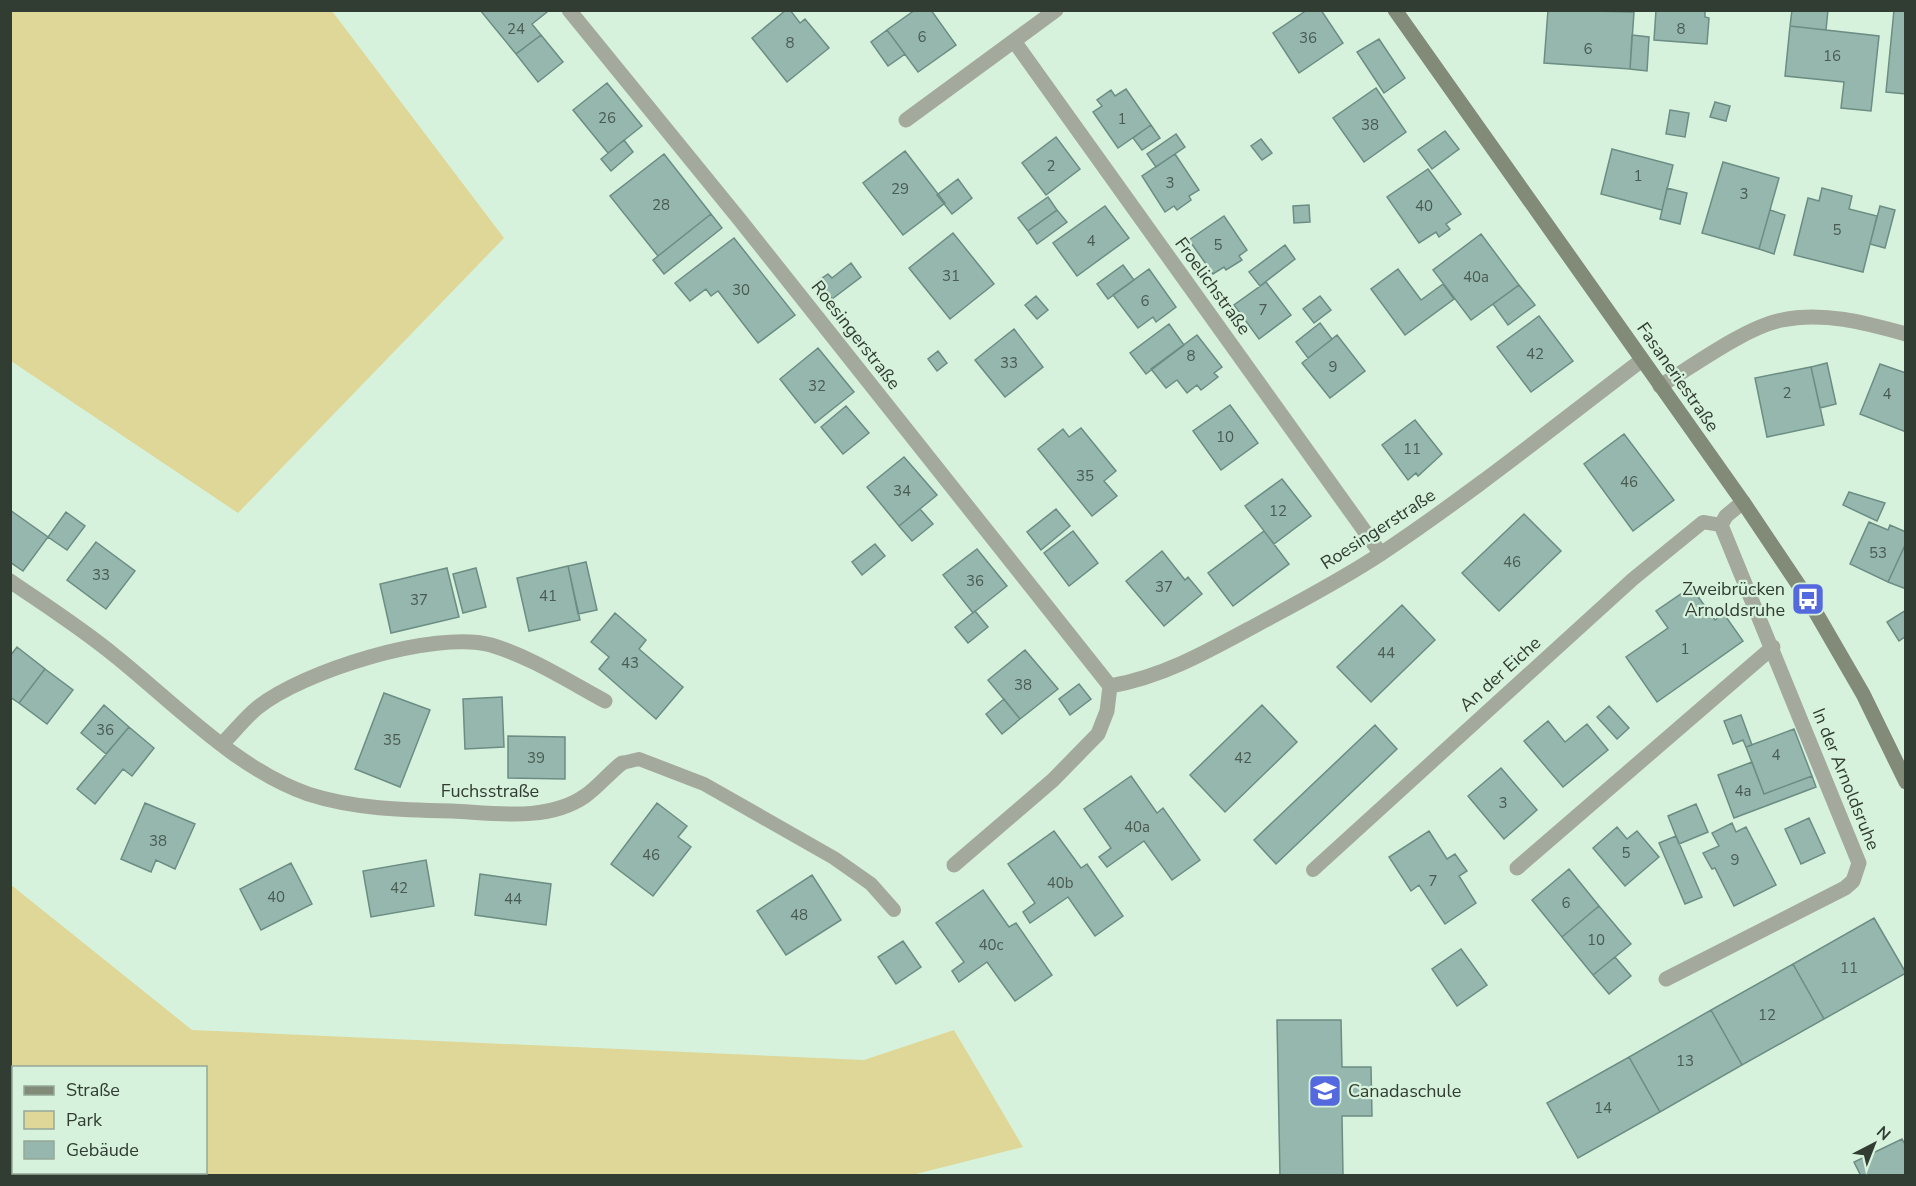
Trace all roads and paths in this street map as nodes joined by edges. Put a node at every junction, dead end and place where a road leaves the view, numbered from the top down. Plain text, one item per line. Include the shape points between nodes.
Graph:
1 (568, 10) edge
2 (1056, 10) edge
3 (1395, 10) edge
4 (1014, 41) junction
5 (906, 120) dead end
6 (1905, 333) edge
7 (1642, 360) junction
8 (1660, 386) junction
9 (1743, 502) junction
10 (1721, 525) junction
11 (1380, 554) junction
12 (10, 581) edge
13 (1773, 647) junction
14 (1110, 686) junction
15 (606, 701) dead end
16 (222, 744) junction
17 (622, 763) joint
18 (1905, 782) edge
19 (954, 865) dead end
20 (1517, 868) dead end
21 (1313, 870) dead end
22 (894, 910) dead end
23 (1666, 979) dead end

1 - 14 street, Roesingerstraße
2 - 4 street
3 - 7 street, Fasaneriestraße
4 - 5 street
4 - 11 street, Froelichstraße
6 - 8 street via 1846,319 1781,320 1748,334
7 - 8 street, Fasaneriestraße
7 - 11 street, Roesingerstraße
8 - 9 street, Fasaneriestraße
9 - 10 street
9 - 18 street, Fasaneriestraße via 1808,599 1863,694
10 - 13 street, In der Arnoldsruhe
10 - 21 lane, An der Eiche via 1702,522 1633,579
11 - 14 street, Roesingerstraße via 1166,670 1139,681
12 - 16 street, Fuchsstraße via 112,654
13 - 20 street
13 - 23 street, In der Arnoldsruhe via 1859,863 1858,873 1845,888
14 - 19 street via 1107,711 1098,734 1053,780
15 - 16 street via 522,657 490,645 462,640 420,644 328,671 287,689 257,708
16 - 17 street, Fuchsstraße via 268,777 308,794 349,804 423,810 532,814 558,808 584,797
17 - 22 lane, Fuchsstraße via 639,759 704,784 834,858 871,884

